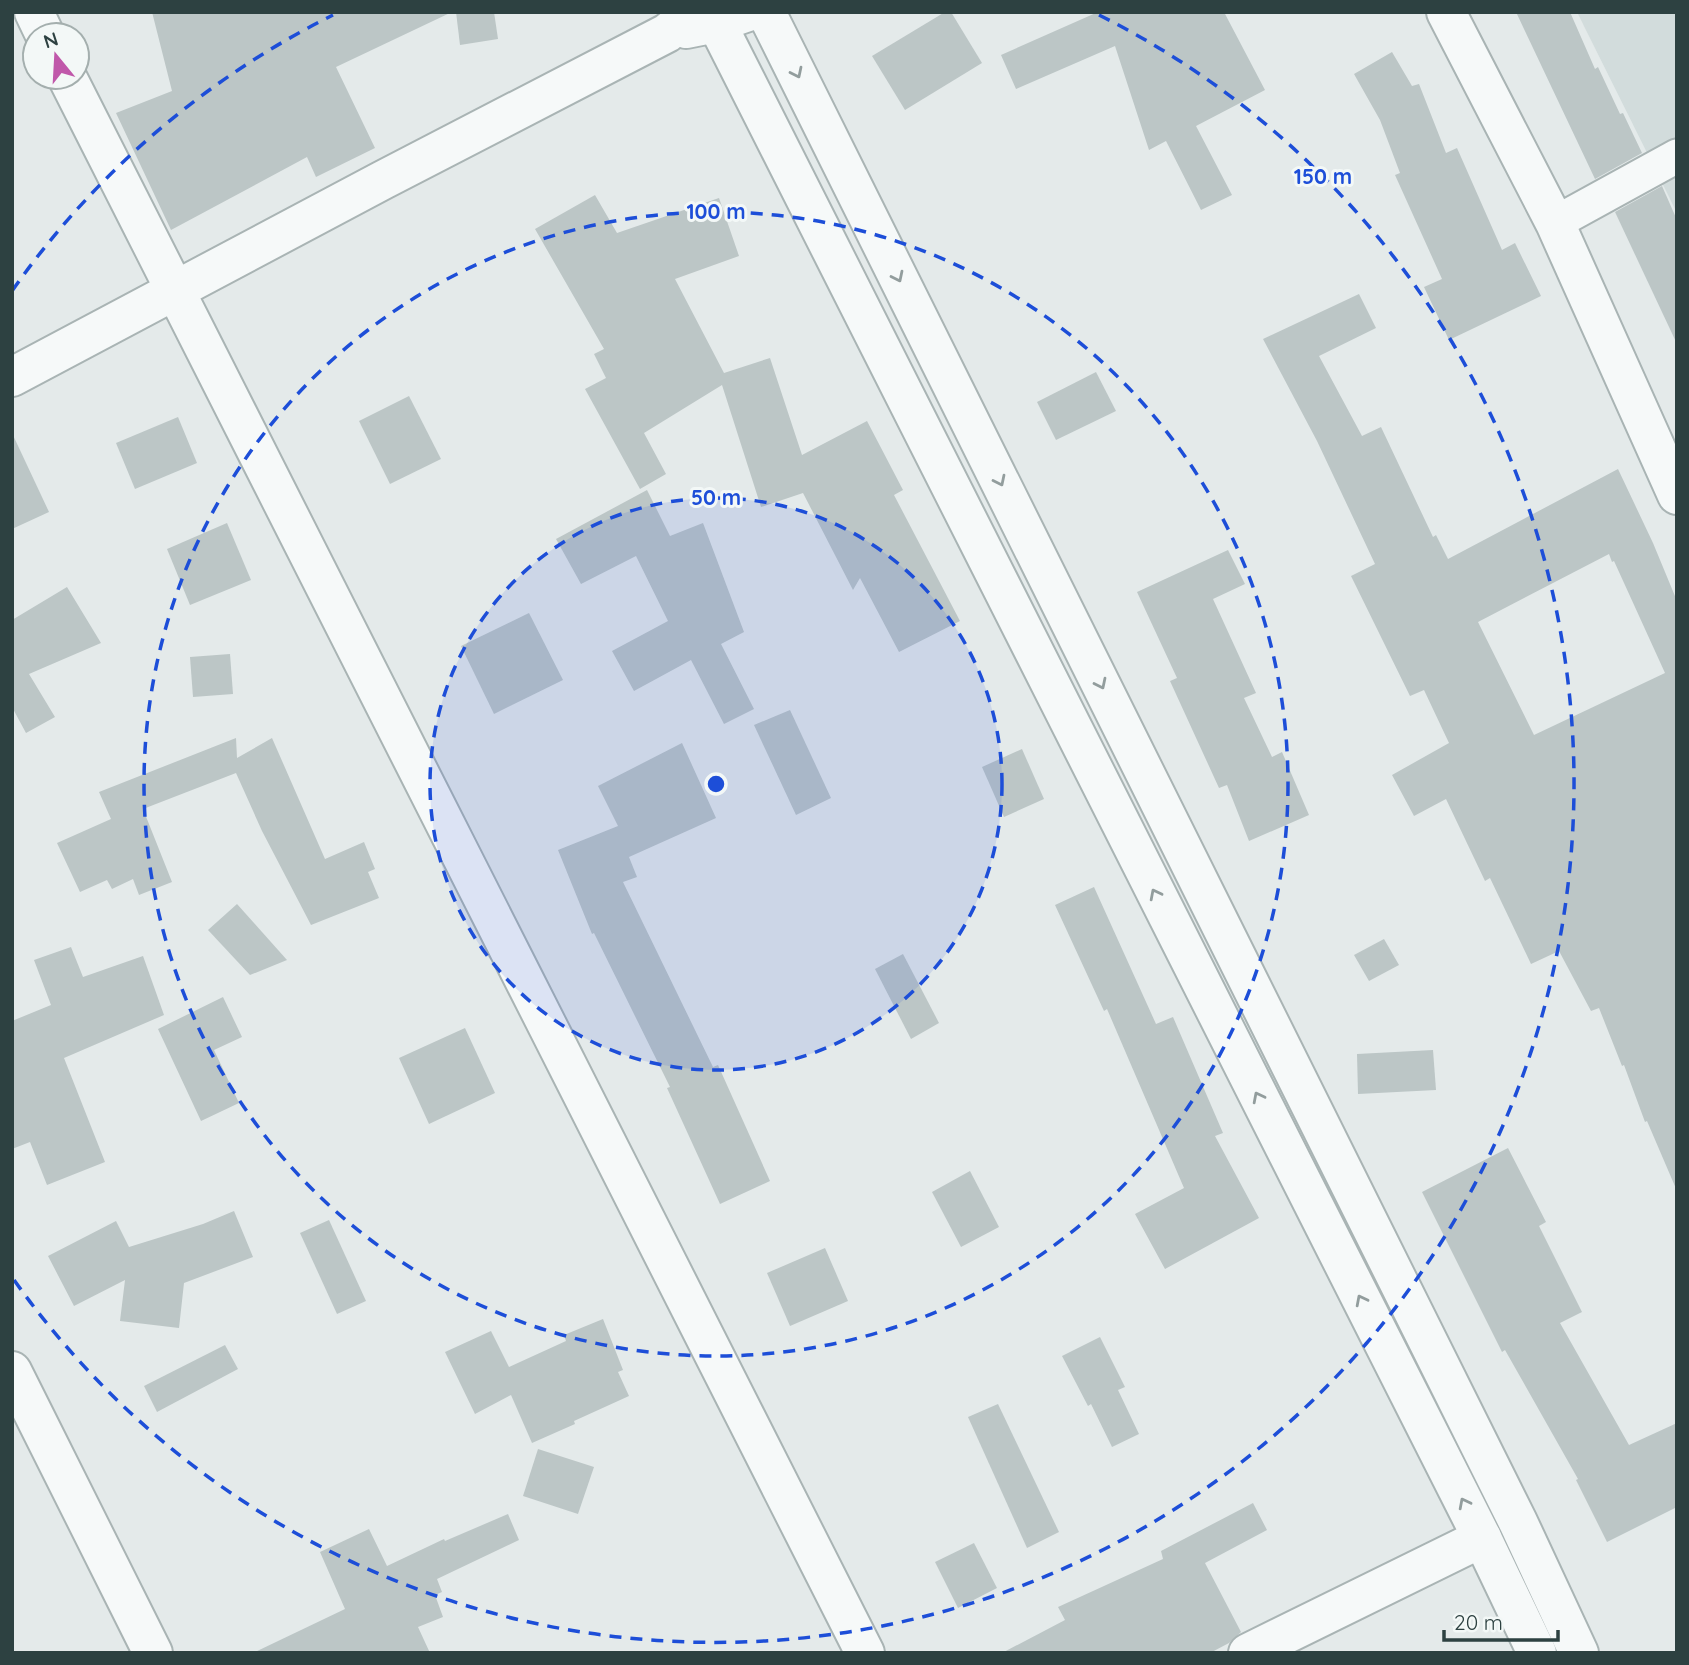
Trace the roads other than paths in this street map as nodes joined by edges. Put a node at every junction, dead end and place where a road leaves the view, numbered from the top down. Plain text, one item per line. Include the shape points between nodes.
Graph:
1 (766, 12) edge
2 (1446, 12) edge
3 (707, 19) edge
4 (74, 91) edge
5 (1677, 156) edge
6 (1555, 223) junction
7 (177, 290) junction
8 (12, 377) edge
9 (1677, 495) edge
10 (12, 1371) edge
11 (1482, 1538) junction
12 (153, 1653) edge
13 (865, 1653) edge
14 (1248, 1653) edge
15 (1536, 1653) edge
16 (1579, 1653) edge

1 -> 16 street via 1512,1509
2 - 6 street
3 - 7 street via 383,180
11 -> 3 street
4 - 7 street
5 - 6 street
6 - 9 street
7 - 8 street
7 - 13 street
10 - 12 street
11 - 14 street
11 - 15 street

